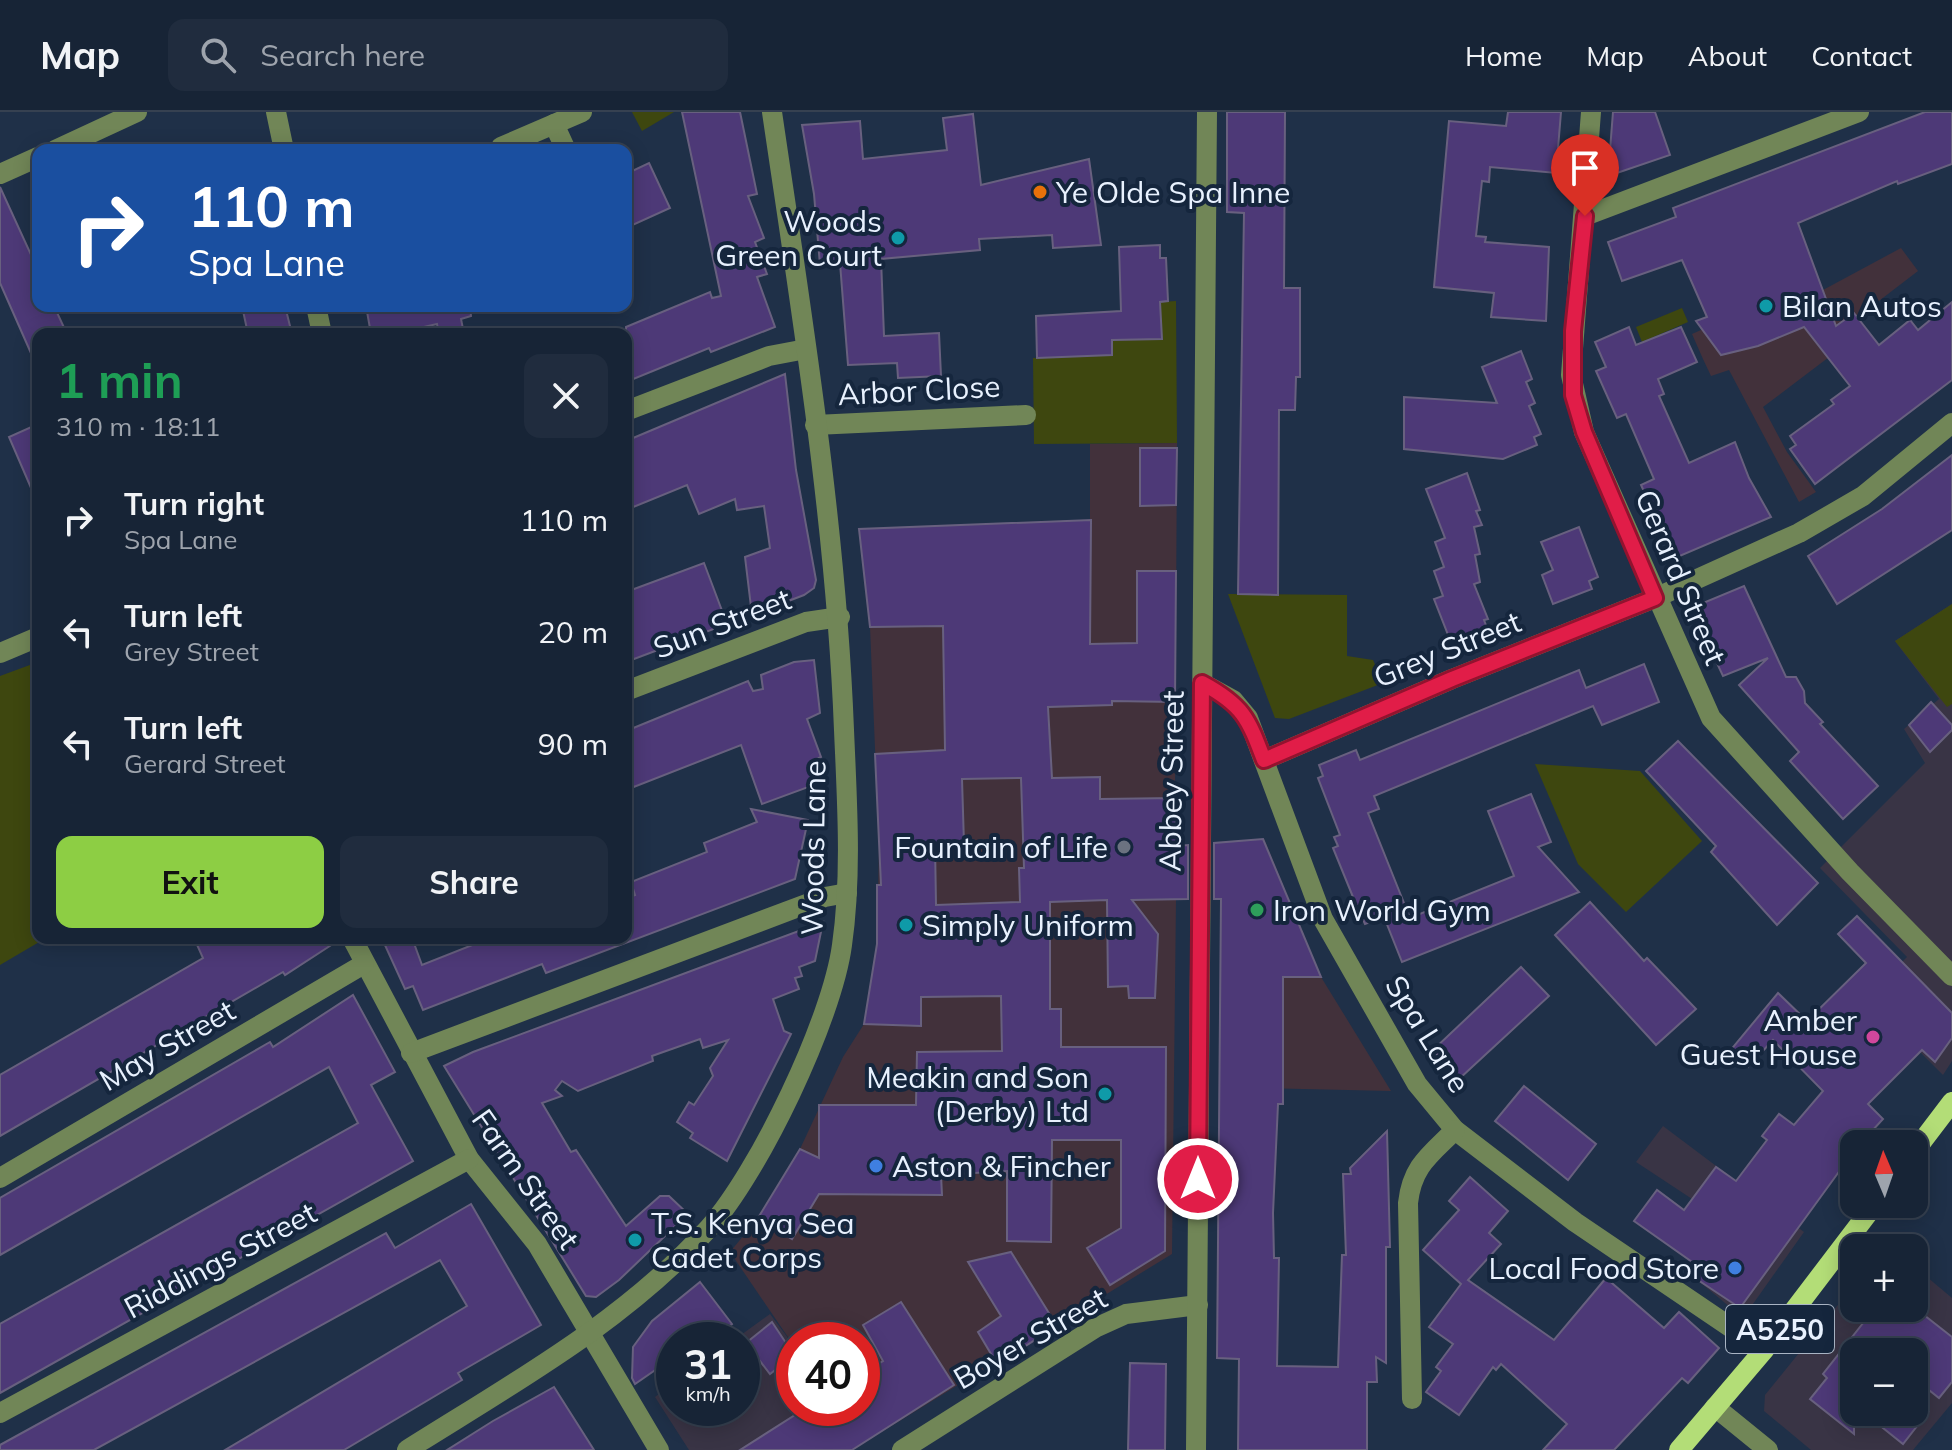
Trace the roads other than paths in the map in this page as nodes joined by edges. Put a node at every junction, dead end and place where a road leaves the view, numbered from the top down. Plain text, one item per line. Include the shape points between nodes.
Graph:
1 (137, 112) edge
2 (276, 112) edge
3 (582, 112) edge
4 (772, 112) edge
5 (1207, 112) edge
6 (1591, 112) edge
7 (1859, 112) edge
8 (554, 124) junction
9 (68, 144) edge
10 (283, 144) edge
11 (508, 144) edge
12 (563, 144) edge
13 (32, 160) edge
14 (0, 174) edge
15 (1585, 216) junction
16 (806, 349) junction
17 (632, 409) edge
18 (1026, 415) dead end
19 (1952, 423) edge
20 (815, 425) junction
21 (1655, 598) junction
22 (840, 617) junction
23 (32, 640) edge
24 (0, 653) edge
25 (1202, 683) junction
26 (632, 689) edge
27 (1264, 760) junction
28 (847, 893) junction
29 (355, 944) edge
30 (364, 964) junction
31 (1952, 976) edge
32 (411, 1053) junction
33 (1952, 1102) edge
34 (1455, 1130) junction
35 (1928, 1134) edge
36 (469, 1159) junction
37 (0, 1178) edge
38 (1864, 1218) edge
39 (1198, 1305) junction
40 (592, 1334) junction
41 (1764, 1350) junction
42 (1412, 1399) dead end
43 (1715, 1407) junction
44 (0, 1413) edge
45 (407, 1450) edge
46 (659, 1450) edge
47 (902, 1450) edge
48 (1196, 1450) edge
49 (1679, 1450) edge
50 (1768, 1450) edge

1 - 9 street
2 - 10 street
3 - 8 street
4 - 16 street, Woods Lane
5 - 25 street, Abbey Street
6 - 15 street, Gerard Street
7 - 15 street
8 - 11 street
8 - 12 street
13 - 14 street
15 - 21 street, Gerard Street via 1573,331 1573,395
16 - 17 street via 769,356
16 - 20 street, Woods Lane
18 - 20 street, Arbor Close
19 - 21 street, Grey Street via 1863,496 1799,533
20 - 22 street, Woods Lane
21 - 27 street, Grey Street
21 - 31 street, Gerard Street via 1711,718
22 - 26 street, Sun Street via 806,622
22 - 28 street, Woods Lane
23 - 24 street
25 - 27 street, Spa Lane via 1233,700 1248,718
25 - 39 street, Abbey Street
27 - 34 street, Spa Lane via 1323,919 1417,1084
28 - 32 street
28 - 40 street, Woods Lane via 830,996 763,1146 711,1226
29 - 30 street, Farm Street
30 - 32 street, Farm Street
30 - 37 street, May Street
32 - 36 street, Farm Street
33 - 35 main road
34 - 41 street, Spa Lane via 1575,1222
34 - 42 street via 1410,1180
36 - 40 street, Farm Street via 537,1244
36 - 44 street, Riddings Street
38 - 41 main road, A5250
39 - 47 street, Boyer Street via 1126,1314 1095,1328
39 - 48 street, Abbey Street
40 - 45 street, Woods Lane
40 - 46 street, Farm Street
41 - 43 main road, A5250
43 - 49 main road, A5250
43 - 50 street

